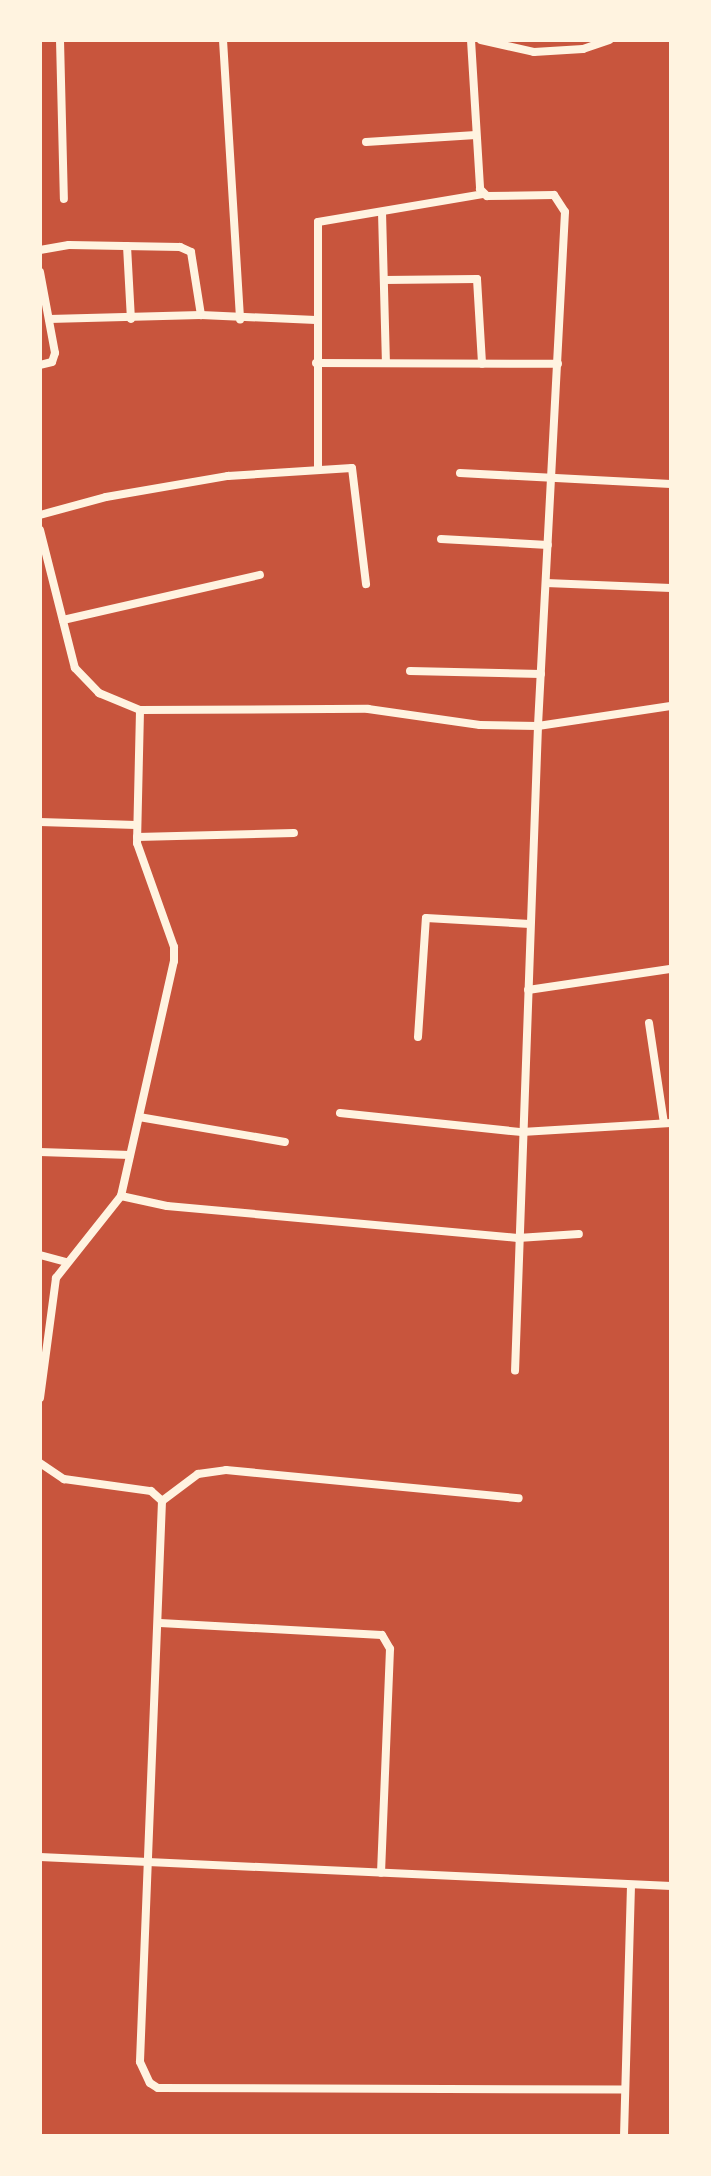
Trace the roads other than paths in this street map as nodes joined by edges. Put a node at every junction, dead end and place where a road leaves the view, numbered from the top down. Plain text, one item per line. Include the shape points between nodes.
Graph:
1 (60, 40) edge
2 (223, 40) edge
3 (471, 40) edge
4 (481, 40) edge
5 (609, 40) edge
6 (476, 135) junction
7 (366, 142) dead end
8 (483, 194) junction
9 (64, 199) dead end
10 (382, 212) junction
11 (127, 246) junction
12 (40, 250) edge
13 (40, 272) edge
14 (384, 280) junction
15 (201, 315) junction
16 (49, 319) junction
17 (131, 319) junction
18 (240, 319) junction
19 (316, 320) junction
20 (316, 363) junction
21 (386, 363) junction
22 (482, 364) junction
23 (558, 364) junction
24 (40, 365) edge
25 (318, 468) junction
26 (460, 473) dead end
27 (552, 480) junction
28 (671, 484) edge
29 (40, 515) edge
30 (40, 530) edge
31 (441, 539) dead end
32 (548, 545) junction
33 (260, 575) dead end
34 (546, 583) junction
35 (366, 584) dead end
36 (671, 588) edge
37 (63, 620) junction
38 (410, 671) dead end
39 (541, 674) junction
40 (671, 706) edge
41 (140, 710) junction
42 (538, 726) junction
43 (40, 822) edge
44 (136, 825) junction
45 (294, 833) dead end
46 (137, 837) junction
47 (530, 924) junction
48 (671, 969) edge
49 (528, 990) junction
50 (649, 1023) dead end
51 (418, 1037) dead end
52 (340, 1113) dead end
53 (139, 1117) junction
54 (667, 1123) edge
55 (522, 1132) junction
56 (285, 1142) dead end
57 (40, 1152) edge
58 (130, 1155) junction
59 (121, 1196) junction
60 (579, 1234) dead end
61 (518, 1238) junction
62 (40, 1255) edge
63 (67, 1262) junction
64 (515, 1371) dead end
65 (40, 1398) edge
66 (40, 1463) edge
67 (519, 1498) dead end
68 (162, 1501) junction
69 (160, 1623) junction
70 (40, 1857) edge
71 (149, 1861) junction
72 (381, 1873) junction
73 (631, 1886) junction
74 (671, 1886) edge
75 (623, 2090) junction
76 (624, 2136) edge

1 - 9 street
2 - 18 street
3 - 6 street
4 - 5 street via 534,52 583,49
6 - 7 street
6 - 8 street
8 - 10 street
8 - 23 street via 554,195 562,202
10 - 14 street
10 - 19 street via 318,222
11 - 12 street
11 - 15 street via 191,252
11 - 17 street
13 - 16 street
14 - 21 street
14 - 22 street via 477,279
15 - 17 street
15 - 18 street
16 - 17 street
16 - 24 street via 54,358
18 - 19 street
19 - 20 street
20 - 21 street
20 - 25 street
21 - 22 street
22 - 23 street
23 - 27 street
25 - 29 street via 162,486
25 - 35 street via 355,471
26 - 27 street
27 - 28 street
27 - 32 street
30 - 37 street
31 - 32 street
32 - 34 street
33 - 37 street
34 - 36 street
34 - 39 street
37 - 41 street via 75,668 85,682
38 - 39 street
39 - 42 street
40 - 42 street
41 - 42 street via 340,708
41 - 44 street
42 - 47 street
43 - 44 street
44 - 46 street
45 - 46 street
46 - 53 street via 174,947
47 - 49 street
47 - 51 street via 426,918
48 - 49 street
49 - 55 street
50 - 54 street
52 - 55 street
53 - 56 street
53 - 58 street
54 - 55 street
55 - 61 street
57 - 58 street
58 - 59 street
59 - 61 street via 167,1206
59 - 63 street
60 - 61 street
61 - 64 street
62 - 63 street
63 - 65 street via 56,1278
66 - 68 street via 64,1479 151,1491
67 - 68 street via 226,1470 198,1474
68 - 69 street
69 - 71 street
69 - 72 street via 382,1635 390,1649
70 - 71 street
71 - 72 street
71 - 75 street via 140,2062 158,2088
72 - 73 street
73 - 74 street
73 - 75 street
75 - 76 street

